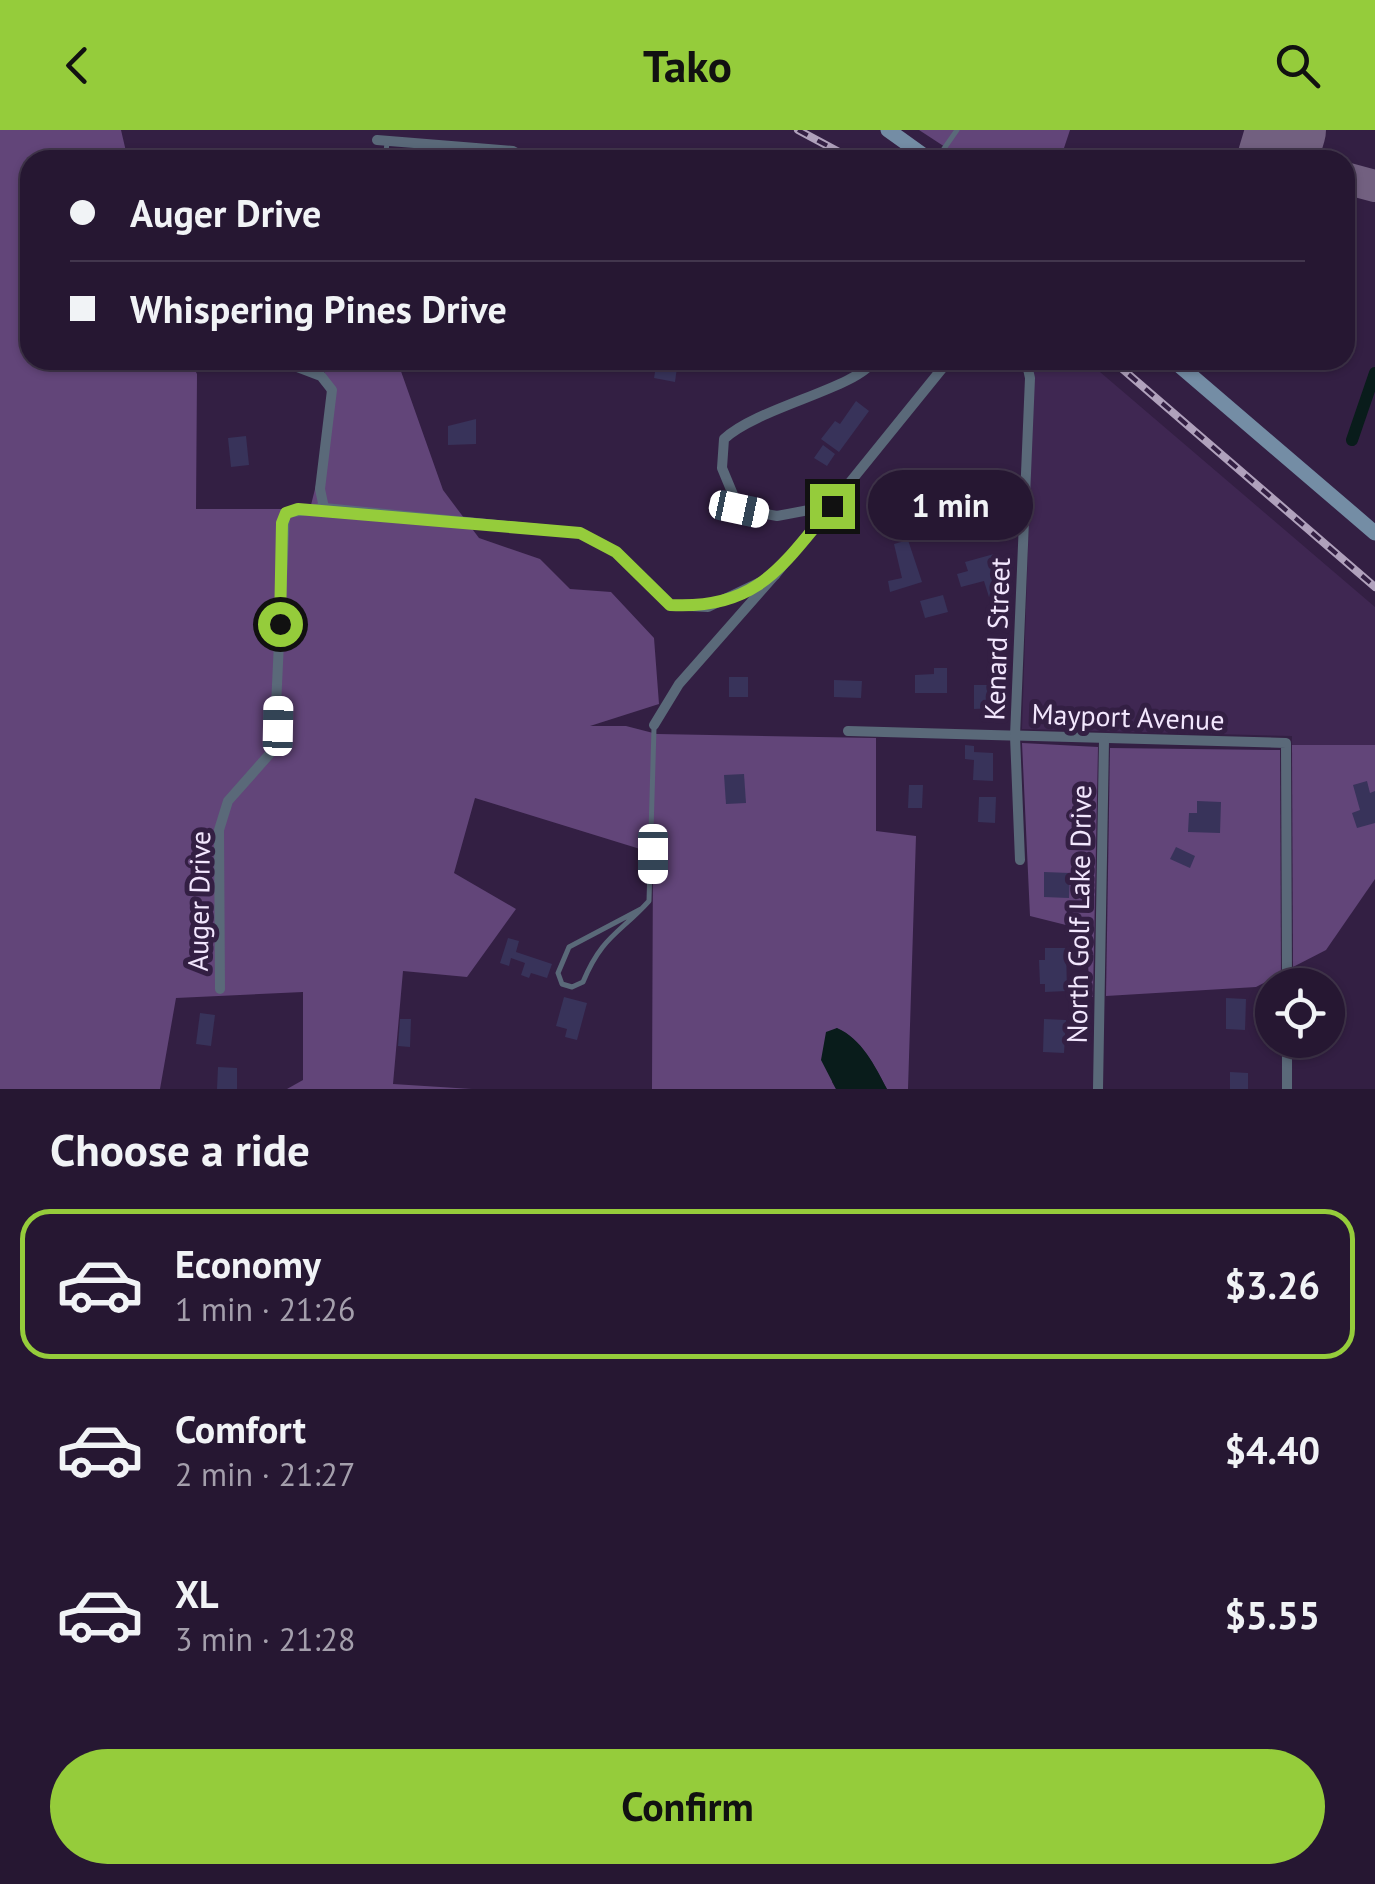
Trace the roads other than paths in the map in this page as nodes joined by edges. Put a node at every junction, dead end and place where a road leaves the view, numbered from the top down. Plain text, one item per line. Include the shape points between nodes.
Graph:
1 (888, 130) edge
2 (957, 130) edge
3 (382, 140) joint
4 (384, 150) edge
5 (500, 150) edge
6 (918, 150) edge
7 (941, 150) edge
8 (306, 370) edge
9 (866, 370) edge
10 (941, 370) edge
11 (1028, 370) edge
12 (1186, 370) edge
13 (832, 506) junction
14 (324, 508) junction
15 (1375, 533) edge
16 (776, 575) junction
17 (654, 725) joint
18 (848, 730) dead end
19 (1015, 736) junction
20 (1104, 741) junction
21 (1020, 860) dead end
22 (640, 910) junction
23 (1287, 968) edge
24 (220, 988) dead end
25 (1287, 1058) edge
26 (1098, 1089) edge
27 (1287, 1089) edge

1 - 6 street
2 - 7 lane
3 - 4 lane
3 - 5 street
8 - 14 street via 322,376 332,390 320,488
9 - 13 street via 754,416 724,439 722,468 739,509 776,516
10 - 13 street
11 - 19 street, Kenard Street
12 - 15 street
13 - 16 street
14 - 16 street via 580,533 616,552 670,605 708,607
14 - 24 street, Auger Drive via 286,513 282,523 278,726 274,749 228,801 219,830
16 - 17 street via 679,684
17 - 22 lane via 652,892
18 - 19 street, Mayport Avenue
19 - 20 street, Mayport Avenue
19 - 21 street, Kenard Street
20 - 23 street, Mayport Avenue via 1286,744
20 - 26 street, North Golf Lake Drive
22 - 22 lane via 597,949 583,982 562,984 558,974 570,948
25 - 27 street

